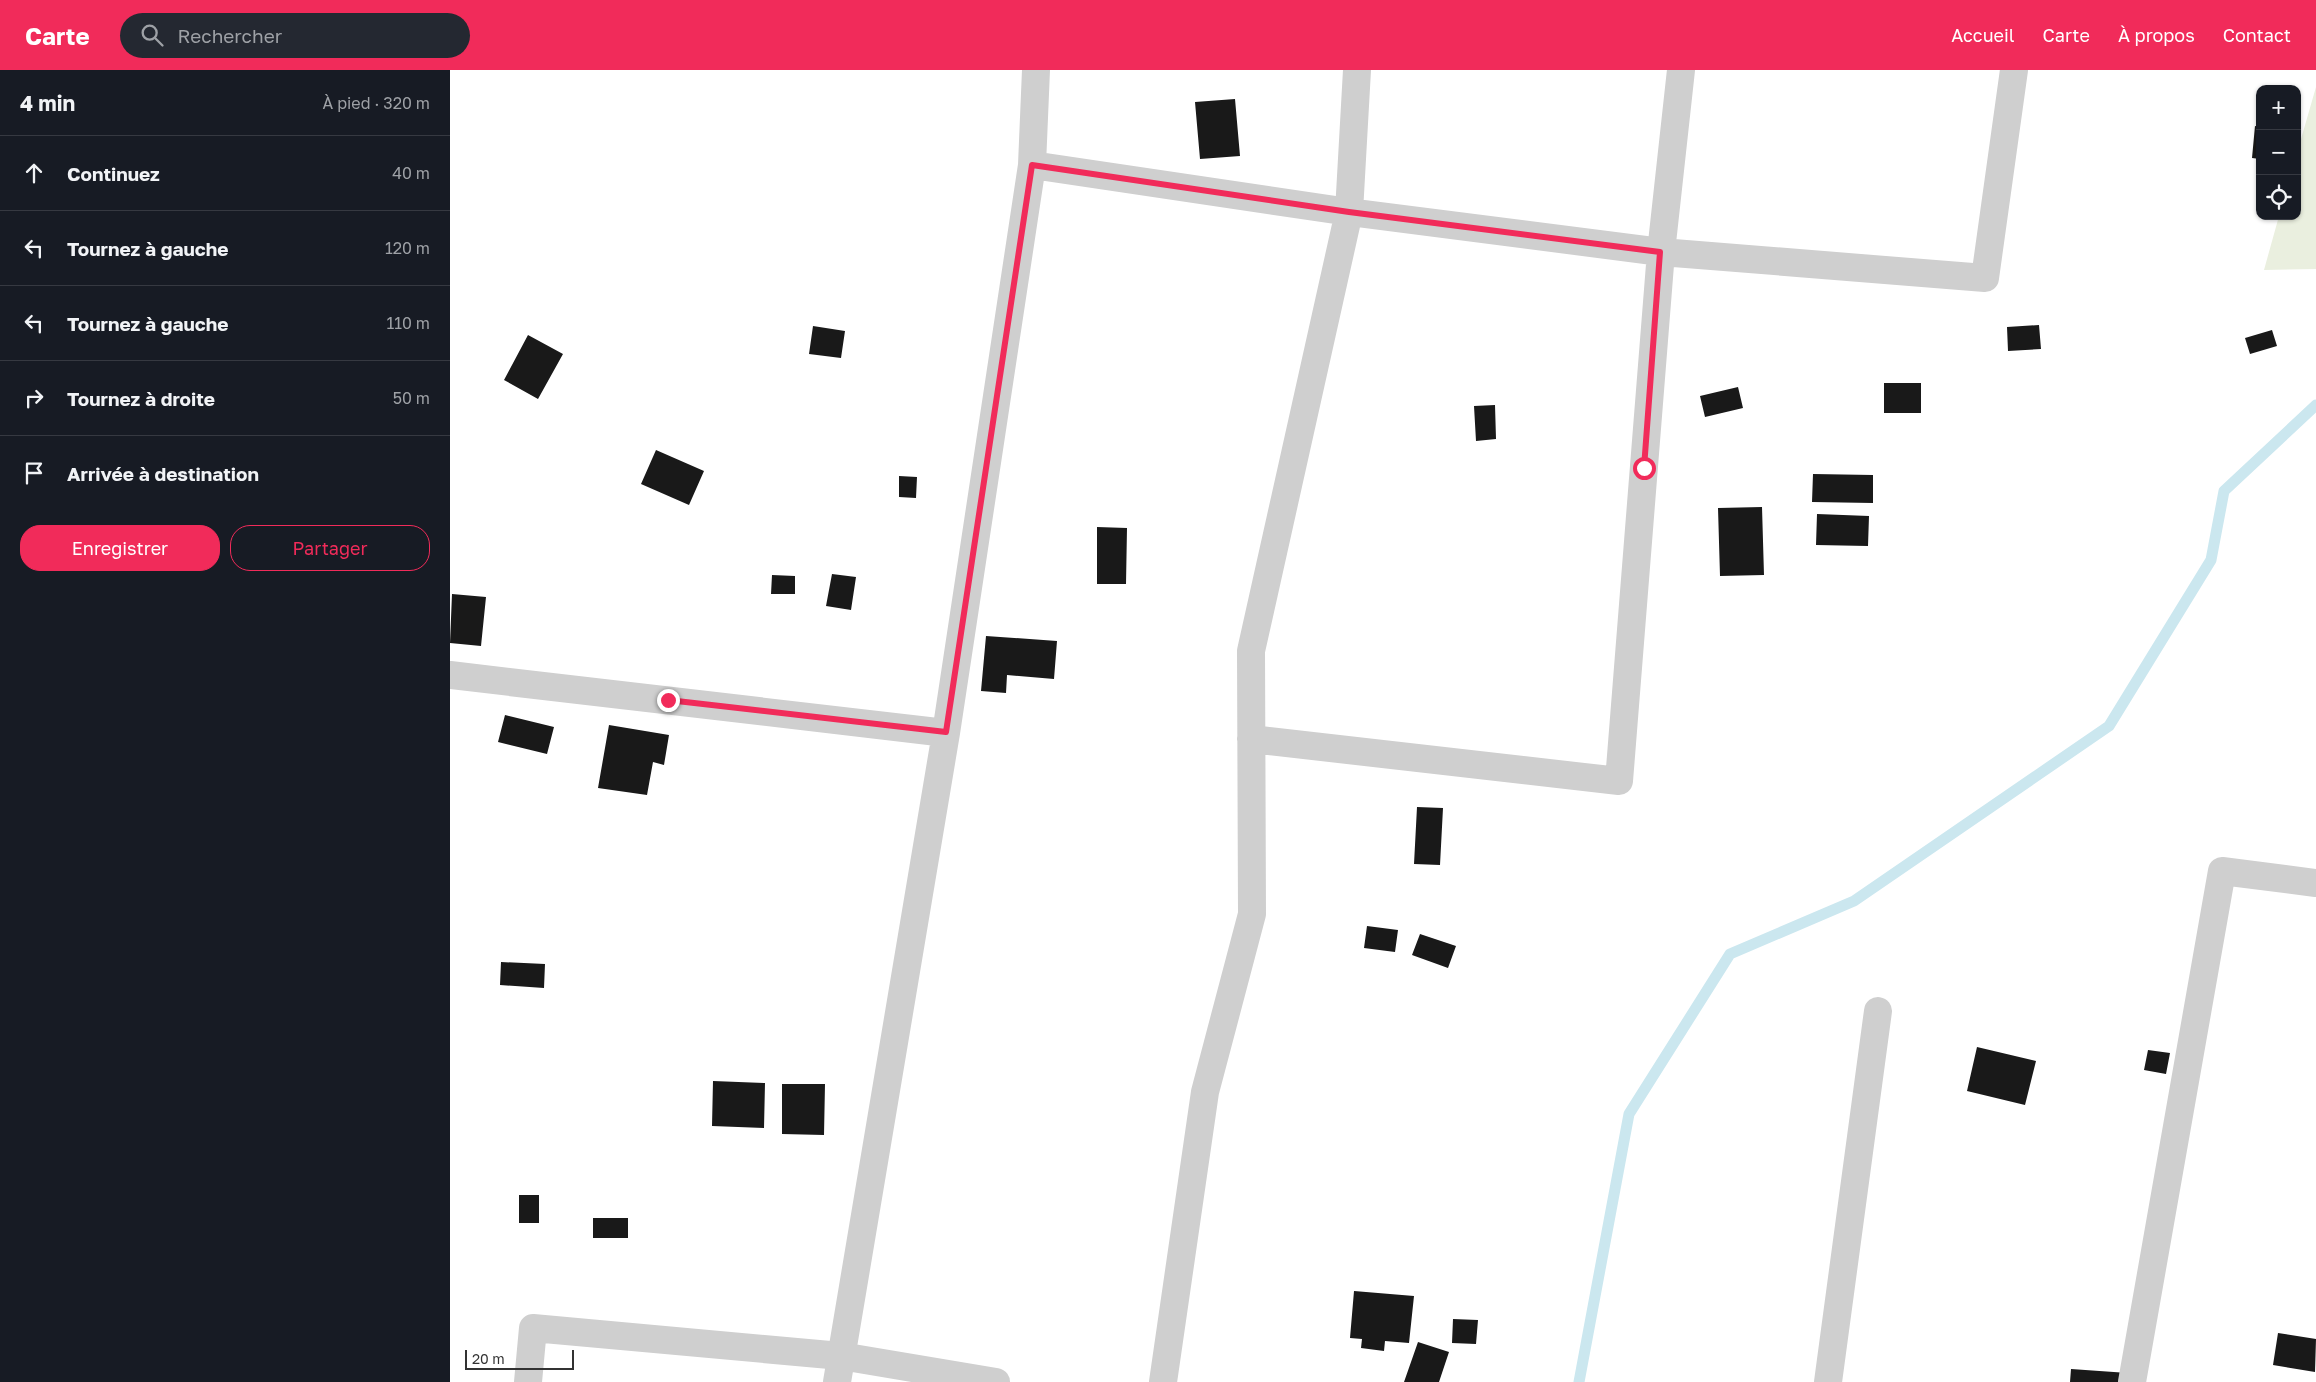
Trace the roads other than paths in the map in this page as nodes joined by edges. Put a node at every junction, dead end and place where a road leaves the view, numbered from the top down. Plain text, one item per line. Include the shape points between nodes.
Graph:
1 (1036, 70) edge
2 (1357, 70) edge
3 (1681, 70) edge
4 (2014, 70) edge
5 (1032, 165) junction
6 (1349, 212) junction
7 (1660, 252) junction
8 (450, 675) edge
9 (946, 732) junction
10 (1251, 739) junction
11 (2316, 883) edge
12 (1878, 1011) dead end
13 (839, 1369) edge
14 (528, 1382) edge
15 (996, 1382) edge
16 (1163, 1382) edge
17 (1828, 1382) edge
18 (2132, 1382) edge

1 - 5 street
2 - 6 street
3 - 7 street
4 - 7 street via 1985,278
5 - 6 street
5 - 9 street
6 - 7 street
6 - 10 street via 1251,651
7 - 10 street via 1619,781
8 - 9 street
9 - 13 street
10 - 16 street via 1252,914 1205,1092
11 - 18 street via 2222,872
12 - 17 street
13 - 14 street via 533,1328
13 - 15 street

